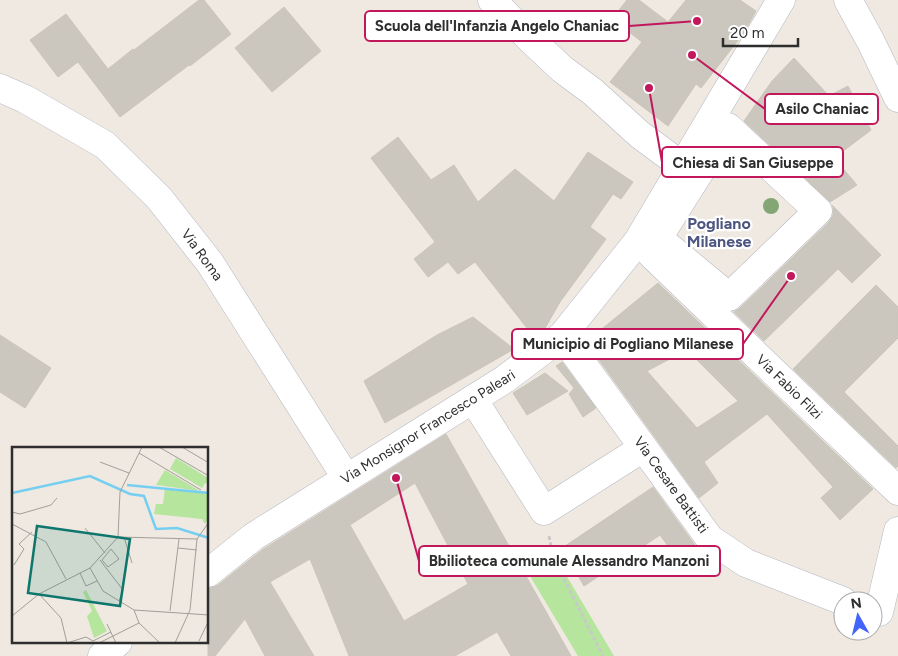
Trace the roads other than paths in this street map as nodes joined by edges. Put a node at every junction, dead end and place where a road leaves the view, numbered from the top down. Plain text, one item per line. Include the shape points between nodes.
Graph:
1 (492, 0) edge
2 (785, 0) edge
3 (848, 0) edge
4 (0, 88) edge
5 (898, 98) edge
6 (682, 166) junction
7 (648, 240) junction
8 (562, 336) junction
9 (473, 399) junction
10 (643, 448) junction
11 (347, 478) junction
12 (898, 491) edge
13 (898, 531) edge
14 (209, 572) edge
15 (833, 597) edge
16 (883, 615) edge

1 - 6 street via 562,69
2 - 6 street, Via Monsignor Francesco Paleari
3 - 5 street
4 - 11 street, Via Roma via 105,145 159,198 210,263
6 - 7 street, Via Monsignor Francesco Paleari
7 - 7 street via 729,297 818,211 728,127
7 - 8 street, Via Monsignor Francesco Paleari
7 - 12 street, Via Fabio Filzi
8 - 9 street, Via Monsignor Francesco Paleari
8 - 10 street, Via Cesare Battisti
9 - 10 street via 544,510
9 - 11 street, Via Monsignor Francesco Paleari
10 - 15 street, Via Cesare Battisti via 710,539 746,563
11 - 14 street, Via Monsignor Francesco Paleari via 252,538
13 - 16 street

